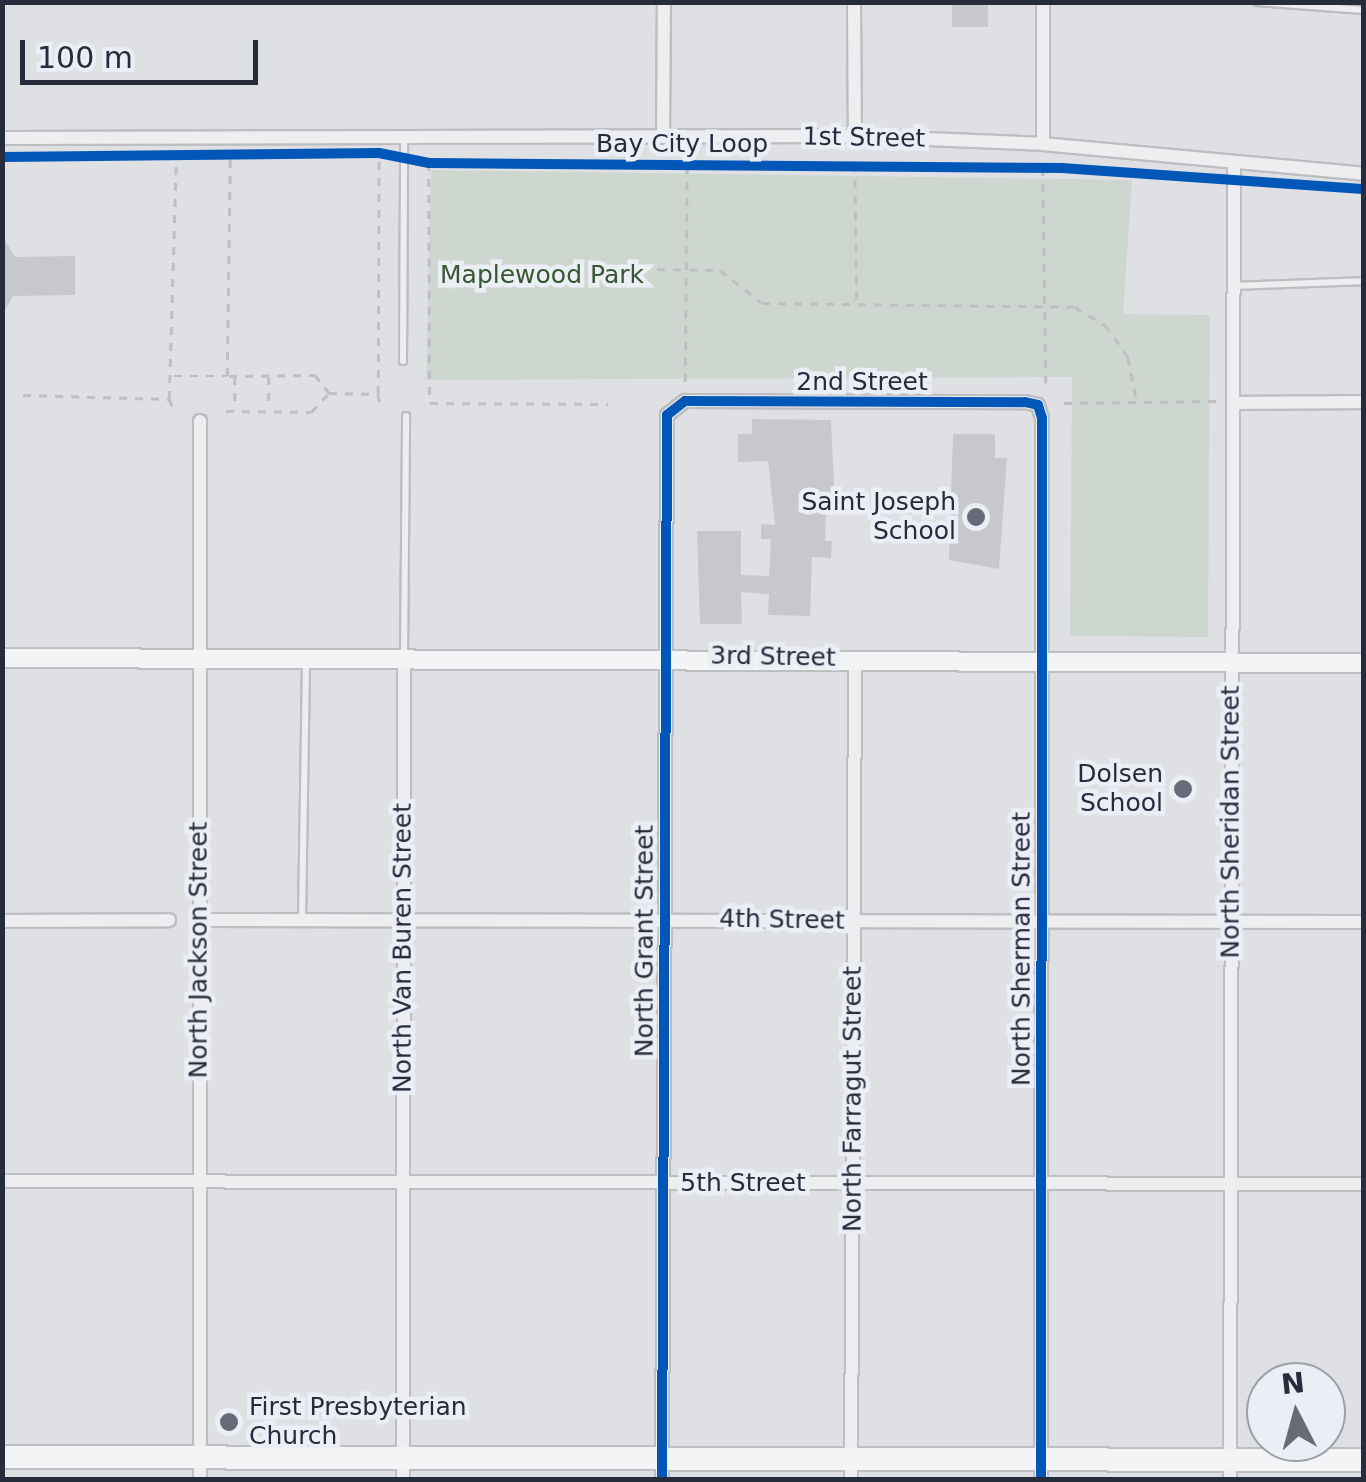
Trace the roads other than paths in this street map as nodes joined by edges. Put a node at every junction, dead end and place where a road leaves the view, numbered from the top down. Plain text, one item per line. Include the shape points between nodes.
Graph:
1 (664, 2) edge
2 (854, 2) edge
3 (1043, 2) edge
4 (1257, 2) edge
5 (1364, 10) edge
6 (855, 136) junction
7 (404, 137) junction
8 (664, 137) junction
9 (2, 138) edge
10 (1043, 144) junction
11 (1234, 164) junction
12 (1364, 174) edge
13 (1364, 281) edge
14 (1234, 286) junction
15 (403, 361) dead end
16 (1364, 402) edge
17 (1234, 403) junction
18 (672, 404) joint
19 (406, 416) dead end
20 (1042, 418) joint
21 (200, 421) dead end
22 (1043, 657) junction
23 (2, 658) edge
24 (854, 658) junction
25 (200, 660) junction
26 (306, 660) junction
27 (404, 660) junction
28 (666, 660) junction
29 (1232, 662) junction
30 (1364, 663) edge
31 (664, 918) junction
32 (169, 920) dead end
33 (200, 920) junction
34 (302, 920) junction
35 (404, 920) junction
36 (2, 921) edge
37 (853, 921) junction
38 (1042, 921) junction
39 (1230, 922) junction
40 (1364, 922) edge
41 (198, 1180) junction
42 (2, 1181) edge
43 (403, 1182) junction
44 (1041, 1182) junction
45 (665, 1183) junction
46 (1229, 1183) junction
47 (853, 1184) junction
48 (1364, 1184) edge
49 (2, 1457) edge
50 (1364, 1460) edge
51 (200, 1469) edge
52 (403, 1469) edge
53 (1041, 1469) edge
54 (662, 1470) edge
55 (851, 1470) edge
56 (1230, 1470) edge

1 - 8 street
2 - 6 street
3 - 10 street
4 - 5 lane
6 - 8 street, 1st Street
6 - 10 street, 1st Street
7 - 8 street, 1st Street
7 - 9 street, 1st Street
7 - 15 lane
10 - 11 street, 1st Street
11 - 12 street, 1st Street
11 - 14 street, North Sheridan Street
13 - 14 lane
14 - 17 street, North Sheridan Street
16 - 17 street
17 - 29 street, North Sheridan Street
18 - 20 street, 2nd Street via 1025,402 1038,406
18 - 28 street, North Grant Street
19 - 27 lane, North Van Buren Street
20 - 22 street, North Sherman Street
21 - 25 street, North Jackson Street
22 - 24 street, 3rd Street
22 - 29 street, 3rd Street
22 - 38 street, North Sherman Street
23 - 25 street, 3rd Street
24 - 28 street, 3rd Street
24 - 37 street, North Farragut Street
25 - 26 street, 3rd Street
25 - 33 street, North Jackson Street
26 - 27 street, 3rd Street
26 - 34 lane
27 - 28 street, 3rd Street
27 - 35 street, North Van Buren Street
28 - 31 street, North Grant Street
29 - 30 street, 3rd Street
29 - 39 street, North Sheridan Street
31 - 35 street, 4th Street
31 - 37 street, 4th Street
31 - 45 street, North Grant Street
32 - 36 street
33 - 34 street, 4th Street
33 - 41 street, North Jackson Street
34 - 35 street, 4th Street
35 - 43 street, North Van Buren Street
37 - 38 street, 4th Street
37 - 47 street, North Farragut Street
38 - 39 street, 4th Street
38 - 44 street, North Sherman Street
39 - 40 street, 4th Street
39 - 46 street, North Sheridan Street
41 - 42 street, 5th Street
41 - 43 street, 5th Street
41 - 51 street, North Jackson Street
43 - 45 street, 5th Street
43 - 52 street, North Van Buren Street
44 - 46 street, 5th Street
44 - 47 street, 5th Street
44 - 53 street, North Sherman Street
45 - 47 street, 5th Street
45 - 54 street, North Grant Street
46 - 48 street, 5th Street
46 - 56 street, North Sheridan Street
47 - 55 street, North Farragut Street
49 - 51 highway
50 - 56 highway
51 - 52 highway
52 - 54 highway
53 - 55 highway
53 - 56 highway
54 - 55 highway

